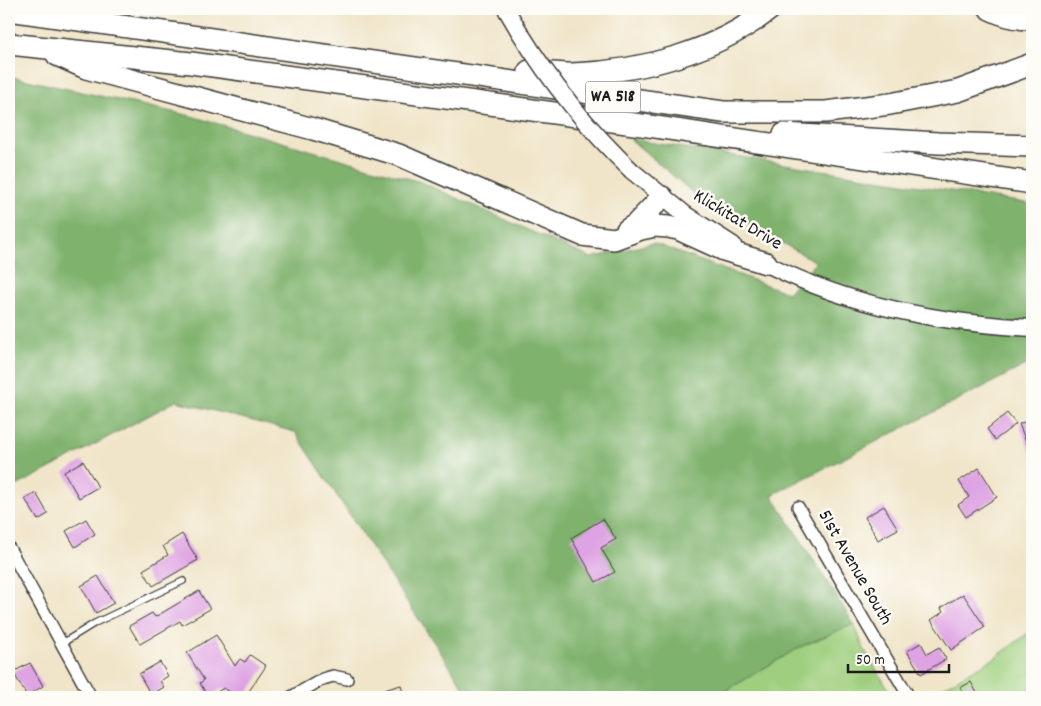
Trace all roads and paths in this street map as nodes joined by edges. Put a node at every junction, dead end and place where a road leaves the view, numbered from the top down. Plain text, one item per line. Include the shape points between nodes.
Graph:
1 (506, 9) edge
2 (770, 9) edge
3 (990, 9) edge
4 (9, 10) edge
5 (1032, 19) edge
6 (192, 35) junction
7 (9, 44) edge
8 (44, 48) junction
9 (1032, 64) edge
10 (649, 126) junction
11 (1032, 146) edge
12 (1032, 184) edge
13 (662, 197) junction
14 (614, 239) junction
15 (766, 263) junction
16 (1032, 328) edge
17 (798, 507) dead end
18 (9, 548) edge
19 (182, 581) dead end
20 (61, 644) junction
21 (347, 679) dead end
22 (91, 697) edge
23 (290, 697) edge
24 (909, 697) edge

1 - 13 main road, Klickitat Drive, bridge via 570,105 600,139
2 - 6 highway via 716,41 673,58 625,69 571,74 507,70
3 - 5 highway
4 - 6 highway, WA 518
6 - 9 highway, WA 518 via 723,112 826,112 890,104 958,90
7 - 8 highway, WA 518
8 - 10 highway, WA 518 via 191,63
8 - 14 highway via 86,68 399,155 582,235
10 - 11 highway
10 - 12 highway, WA 518
13 - 14 highway via 635,224
13 - 15 main road, Klickitat Drive via 721,238
14 - 15 highway via 641,229 668,227
15 - 16 main road, Klickitat Drive via 828,290 899,311 964,323
17 - 24 street, 51st Avenue South
18 - 20 street
19 - 20 lane
20 - 22 street
21 - 23 street via 333,676 323,679

